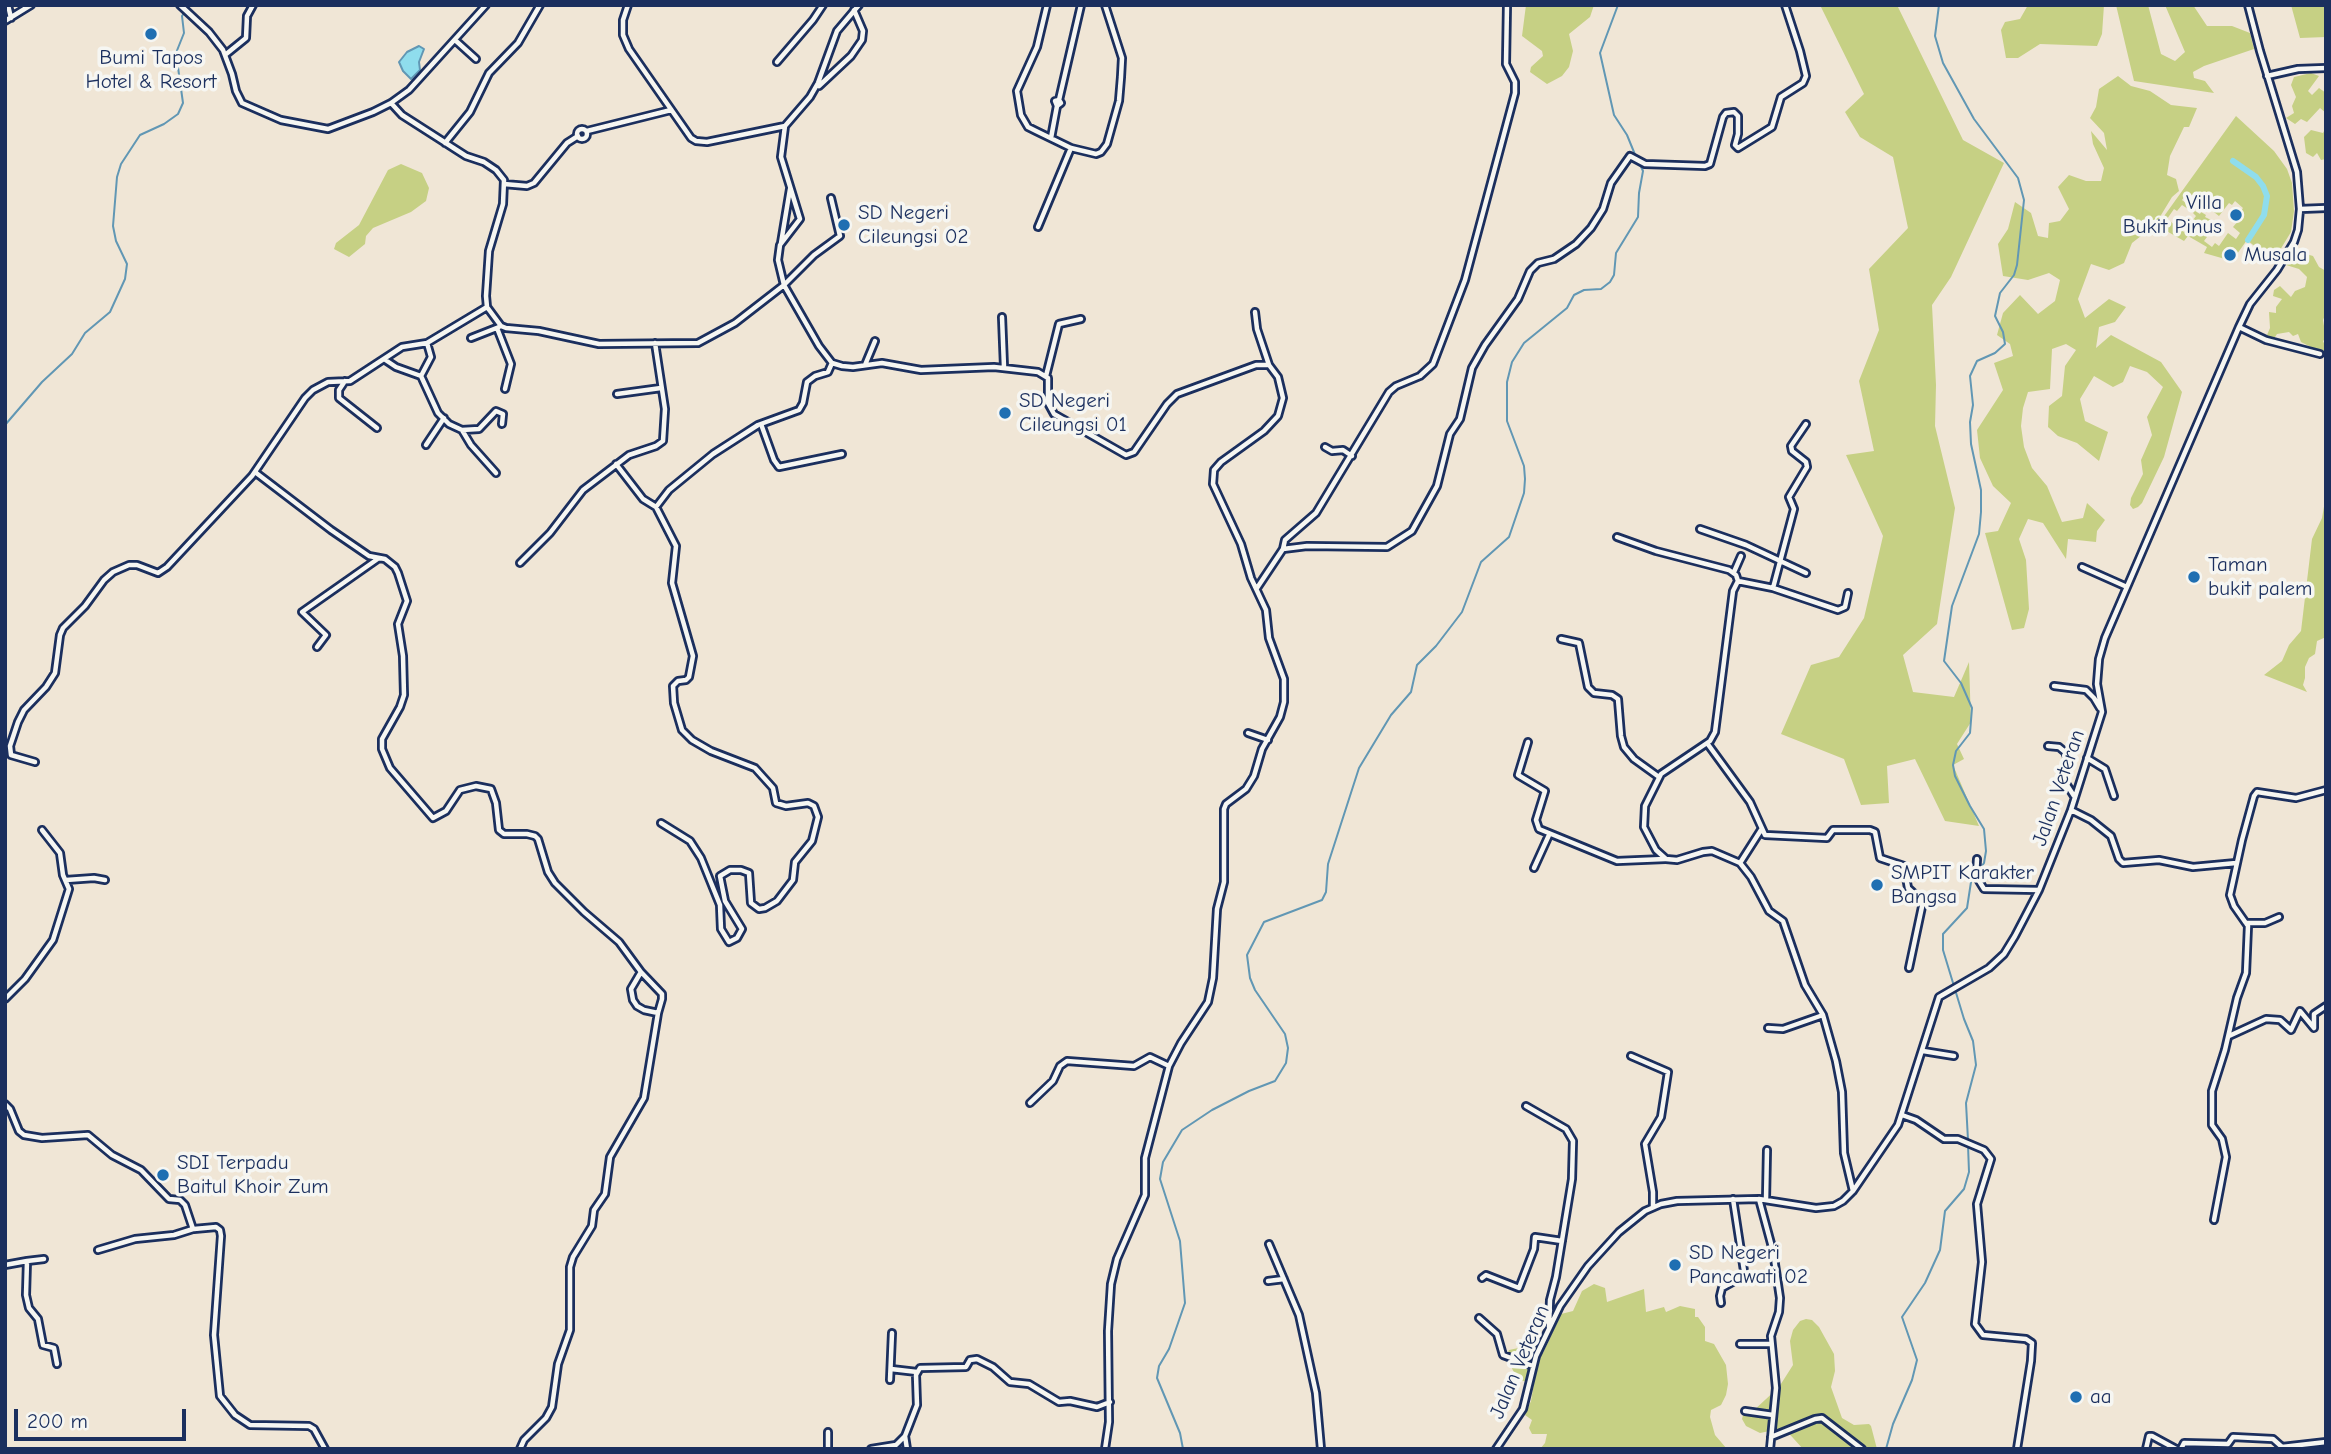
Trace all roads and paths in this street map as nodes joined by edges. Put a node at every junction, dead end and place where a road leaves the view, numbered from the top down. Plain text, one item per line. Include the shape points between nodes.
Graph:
1 (8, 5) edge
2 (31, 5) edge
3 (180, 5) edge
4 (253, 5) edge
5 (486, 5) edge
6 (540, 5) edge
7 (628, 5) edge
8 (823, 5) edge
9 (859, 5) edge
10 (1047, 5) edge
11 (1081, 5) edge
12 (1105, 5) edge
13 (1507, 5) edge
14 (1785, 5) edge
15 (2248, 5) edge
16 (854, 10) junction
17 (11, 18) junction
18 (5, 21) edge
19 (456, 40) junction
20 (225, 55) junction
21 (475, 59) dead end
22 (777, 61) dead end
23 (2326, 68) edge
24 (2267, 76) junction
25 (814, 91) junction
26 (391, 103) junction
27 (671, 110) junction
28 (785, 126) junction
29 (1051, 138) junction
30 (445, 143) junction
31 (1071, 148) junction
32 (504, 184) junction
33 (790, 188) junction
34 (831, 198) dead end
35 (2326, 208) edge
36 (2300, 209) junction
37 (1038, 227) dead end
38 (780, 245) junction
39 (784, 285) junction
40 (487, 307) junction
41 (1255, 312) dead end
42 (1002, 317) dead end
43 (1081, 319) dead end
44 (499, 327) junction
45 (2238, 327) junction
46 (471, 338) dead end
47 (874, 341) dead end
48 (427, 343) junction
49 (655, 343) junction
50 (2320, 354) dead end
51 (384, 359) junction
52 (832, 363) junction
53 (865, 365) junction
54 (1269, 365) junction
55 (1004, 368) junction
56 (421, 376) junction
57 (1046, 376) junction
58 (345, 381) junction
59 (661, 388) junction
60 (505, 389) dead end
61 (617, 394) dead end
62 (444, 418) junction
63 (502, 424) dead end
64 (761, 424) junction
65 (1806, 424) dead end
66 (377, 428) dead end
67 (462, 430) junction
68 (426, 444) dead end
69 (1325, 447) dead end
70 (842, 454) dead end
71 (1352, 456) junction
72 (616, 464) junction
73 (255, 472) junction
74 (496, 473) dead end
75 (656, 507) junction
76 (1700, 529) dead end
77 (1617, 537) dead end
78 (1283, 549) junction
79 (1741, 556) dead end
80 (380, 557) junction
81 (1780, 562) junction
82 (520, 563) dead end
83 (2082, 567) dead end
84 (1734, 572) junction
85 (1806, 573) dead end
86 (1738, 581) junction
87 (2127, 587) junction
88 (1257, 588) junction
89 (1773, 588) junction
90 (1848, 593) dead end
91 (1561, 639) dead end
92 (317, 648) dead end
93 (2054, 686) dead end
94 (2102, 712) junction
95 (1248, 733) dead end
96 (1268, 740) junction
97 (1528, 742) dead end
98 (1707, 743) junction
99 (8, 746) edge
100 (2048, 746) dead end
101 (2087, 758) junction
102 (35, 762) dead end
103 (1659, 777) junction
104 (2326, 790) edge
105 (2074, 796) junction
106 (2114, 796) dead end
107 (2071, 810) junction
108 (661, 823) dead end
109 (1762, 829) junction
110 (42, 830) dead end
111 (1549, 835) junction
112 (1666, 859) junction
113 (1977, 859) dead end
114 (1740, 863) junction
115 (2236, 863) junction
116 (1534, 868) dead end
117 (66, 880) junction
118 (105, 880) dead end
119 (2039, 890) junction
120 (2279, 917) dead end
121 (2246, 923) junction
122 (1909, 968) dead end
123 (640, 972) junction
124 (5, 999) edge
125 (2326, 1006) edge
126 (658, 1013) junction
127 (1824, 1014) junction
128 (1768, 1028) dead end
129 (2228, 1037) junction
130 (1923, 1051) junction
131 (1631, 1056) dead end
132 (1954, 1056) dead end
133 (1170, 1066) junction
134 (1030, 1103) dead end
135 (5, 1104) edge
136 (1526, 1106) dead end
137 (1902, 1115) junction
138 (1767, 1150) dead end
139 (1853, 1191) junction
140 (1733, 1199) junction
141 (1763, 1199) junction
142 (1653, 1207) junction
143 (2214, 1220) dead end
144 (193, 1229) junction
145 (1562, 1241) junction
146 (1269, 1244) dead end
147 (98, 1250) dead end
148 (44, 1259) dead end
149 (27, 1261) junction
150 (5, 1265) edge
151 (1482, 1278) dead end
152 (1285, 1280) junction
153 (1268, 1281) dead end
154 (1721, 1303) dead end
155 (1479, 1318) dead end
156 (1549, 1328) junction
157 (892, 1333) dead end
158 (1740, 1344) dead end
159 (1771, 1344) junction
160 (57, 1364) dead end
161 (1533, 1366) junction
162 (891, 1369) junction
163 (917, 1372) junction
164 (890, 1380) dead end
165 (1110, 1402) junction
166 (1745, 1411) dead end
167 (1773, 1415) junction
168 (828, 1432) dead end
169 (905, 1436) junction
170 (1771, 1437) junction
171 (2326, 1442) edge
172 (325, 1449) edge
173 (520, 1449) edge
174 (828, 1449) edge
175 (872, 1449) edge
176 (907, 1449) edge
177 (1105, 1449) edge
178 (1321, 1449) edge
179 (1496, 1449) edge
180 (1770, 1449) edge
181 (1862, 1449) edge
182 (2017, 1449) edge
183 (2146, 1449) edge
184 (2179, 1449) edge

1 - 17 street
2 - 17 street
3 - 20 street
4 - 20 street via 247,16 246,37
5 - 19 street
6 - 30 street
7 - 27 street via 623,36
8 - 22 street
9 - 16 street
10 - 29 street via 1037,47 1017,91 1028,127
11 - 29 street
12 - 31 street via 1122,58 1119,101 1101,152
13 - 71 street via 1506,64 1516,82 1515,93 1465,280 1433,364 1390,392
14 - 78 street via 1806,76 1781,97 1772,127 1738,148 1738,116 1726,113 1710,164 1705,166 1645,164 1630,156 1611,183 1591,228 1576,244 1530,271 1518,299 1485,345 1472,368 1460,419 1448,438 1437,486 1412,531 1387,547
15 - 24 street, Jalan Veteran
16 - 25 street via 832,41
16 - 25 street via 863,30 862,40
17 - 18 street
19 - 21 street
19 - 26 street
20 - 26 street via 242,103 282,120 328,129
23 - 24 street
24 - 36 street, Jalan Veteran via 2297,172
25 - 28 street
26 - 30 street via 402,116
27 - 28 street via 691,138 702,142
27 - 32 street via 579,130 534,183
28 - 33 street via 781,157
29 - 31 street
30 - 32 street via 496,170
31 - 37 street
32 - 40 street via 488,262
33 - 38 street
33 - 38 street via 800,219
34 - 39 street via 840,236
35 - 36 street
36 - 45 street, Jalan Veteran via 2294,242
38 - 39 street
39 - 49 street via 709,339
39 - 52 street
40 - 44 street
40 - 48 street
41 - 54 street
42 - 55 street
43 - 57 street via 1059,324
44 - 46 street
44 - 49 street via 599,344
44 - 60 street via 511,364
45 - 50 street via 2266,340
45 - 87 street, Jalan Veteran
47 - 53 street
48 - 51 street via 402,346
48 - 56 street via 431,357
49 - 59 street
51 - 56 street
51 - 58 street
52 - 53 street
52 - 64 street via 828,372 807,382 799,410
53 - 55 street
54 - 57 street via 1256,365 1177,394 1134,452 1126,455 1051,411
54 - 88 street via 1278,377 1283,398 1278,416 1221,462 1213,477 1214,490
55 - 57 street
56 - 62 street
58 - 66 street via 339,398
58 - 73 street via 328,382 305,398
59 - 61 street
59 - 72 street via 666,414 663,441
62 - 67 street
62 - 68 street
63 - 67 street via 503,414 495,411 479,429
64 - 70 street via 779,467
64 - 75 street via 693,468
65 - 81 street via 1791,446 1807,467 1788,497 1794,509
67 - 74 street
69 - 71 street
71 - 78 street via 1316,513 1285,540
72 - 75 street via 643,499
72 - 82 street via 579,494
73 - 80 street via 369,556
73 - 99 street via 162,572 129,565 104,580 63,628 55,673 21,715
75 - 108 street via 676,546 672,583 693,656 688,677 673,686 682,730 711,751 755,768 773,788 776,803 808,803 818,817 812,841 795,862 793,880 772,906 759,909 751,903 751,877 746,871 730,870 720,876 725,901 742,929 729,942 701,858 690,841
76 - 81 street
77 - 84 street
78 - 88 street
79 - 84 street
80 - 92 street via 302,612 326,635
80 - 123 street via 395,567 407,601 398,624 403,701 382,739 390,768 433,818 446,811 460,790 475,786 491,789 501,832 536,836 555,883 620,942
81 - 85 street
81 - 89 street
83 - 87 street
84 - 86 street
86 - 89 street
86 - 98 street via 1733,591 1717,726
87 - 94 street, Jalan Veteran via 2099,659
88 - 96 street via 1284,679 1282,711
89 - 90 street via 1838,610 1845,607
91 - 103 street via 1579,643 1588,687 1618,699 1624,747
93 - 94 street via 2086,690
94 - 101 street, Jalan Veteran
95 - 96 street
96 - 133 street via 1250,783 1224,808 1224,882 1217,909 1213,978 1205,1008
97 - 111 street via 1518,775 1545,791 1537,825
98 - 103 street
98 - 109 street via 1745,795
99 - 102 street via 11,755
100 - 105 street via 2065,752 2065,782
101 - 105 street, Jalan Veteran
101 - 106 street via 2105,769
103 - 112 street via 1645,806 1644,827
104 - 115 street via 2296,798 2255,794
105 - 107 street, Jalan Veteran
107 - 115 street via 2111,836 2123,863 2159,860 2193,867
107 - 119 street, Jalan Veteran
109 - 114 street
109 - 122 street via 1768,836 1827,838 1833,830 1875,832 1880,858 1904,866 1908,888 1923,902
110 - 117 street via 60,853
111 - 112 street via 1622,863
111 - 116 street
112 - 114 street via 1712,851
113 - 119 street via 1976,876 1984,889
114 - 127 street via 1769,911 1783,921 1805,985
115 - 121 street via 2230,895
117 - 118 street
117 - 124 street via 69,889 53,940
119 - 130 street, Jalan Veteran via 2004,954 1939,997
120 - 121 street
121 - 129 street via 2245,977
123 - 126 street via 662,996
123 - 126 street via 631,989 633,1000 640,1008
125 - 129 street via 2314,1014 2314,1028 2300,1011 2291,1030 2280,1020 2266,1019
126 - 173 street via 644,1098 610,1157 605,1194 570,1267 570,1330 558,1364 552,1407
127 - 128 street via 1789,1028
127 - 139 street via 1842,1092 1842,1135
129 - 143 street via 2212,1091 2212,1125 2222,1139 2226,1157
130 - 132 street
130 - 137 street, Jalan Veteran
131 - 142 street via 1668,1072 1661,1117 1645,1144
133 - 134 street via 1150,1057 1134,1066 1067,1061
133 - 165 street via 1145,1158 1145,1195 1111,1284
135 - 144 street via 24,1135 88,1135 135,1166 169,1199 183,1201
136 - 145 street via 1561,1125 1572,1137 1572,1179
137 - 139 street, Jalan Veteran
137 - 182 street via 1944,1139 1958,1139 1984,1150 1990,1159 1977,1204 1982,1262 1975,1324 1983,1335 2032,1343
138 - 141 street
139 - 141 street, Jalan Veteran via 1843,1201 1824,1208
140 - 141 street, Jalan Veteran
140 - 142 street, Jalan Veteran via 1677,1201
140 - 154 street via 1744,1272 1722,1288
141 - 159 street via 1780,1298
142 - 156 street, Jalan Veteran via 1619,1232 1588,1266
144 - 147 street
144 - 172 street via 216,1227 221,1236 214,1335 220,1396 250,1426 309,1426
145 - 151 street via 1535,1237 1519,1287 1486,1275
145 - 156 street
146 - 152 street
148 - 149 street
149 - 150 street
149 - 160 street via 29,1308 38,1319 43,1345 54,1348
152 - 153 street
152 - 178 street via 1299,1315 1312,1373
155 - 161 street via 1497,1335 1503,1355
156 - 161 street, Jalan Veteran
157 - 162 street
158 - 159 street
159 - 167 street via 1776,1388
161 - 179 street, Jalan Veteran via 1522,1409
162 - 163 street
162 - 164 street
163 - 165 street via 920,1368 966,1367 977,1359 1010,1382 1029,1384 1059,1402 1097,1407
163 - 169 street via 916,1405
165 - 177 street
166 - 167 street
167 - 170 street
168 - 174 street
169 - 175 street via 896,1445
169 - 176 street
170 - 180 street
170 - 181 street via 1822,1418
171 - 184 street via 2282,1447 2273,1439 2233,1437 2228,1444 2184,1443
183 - 184 street via 2152,1436

